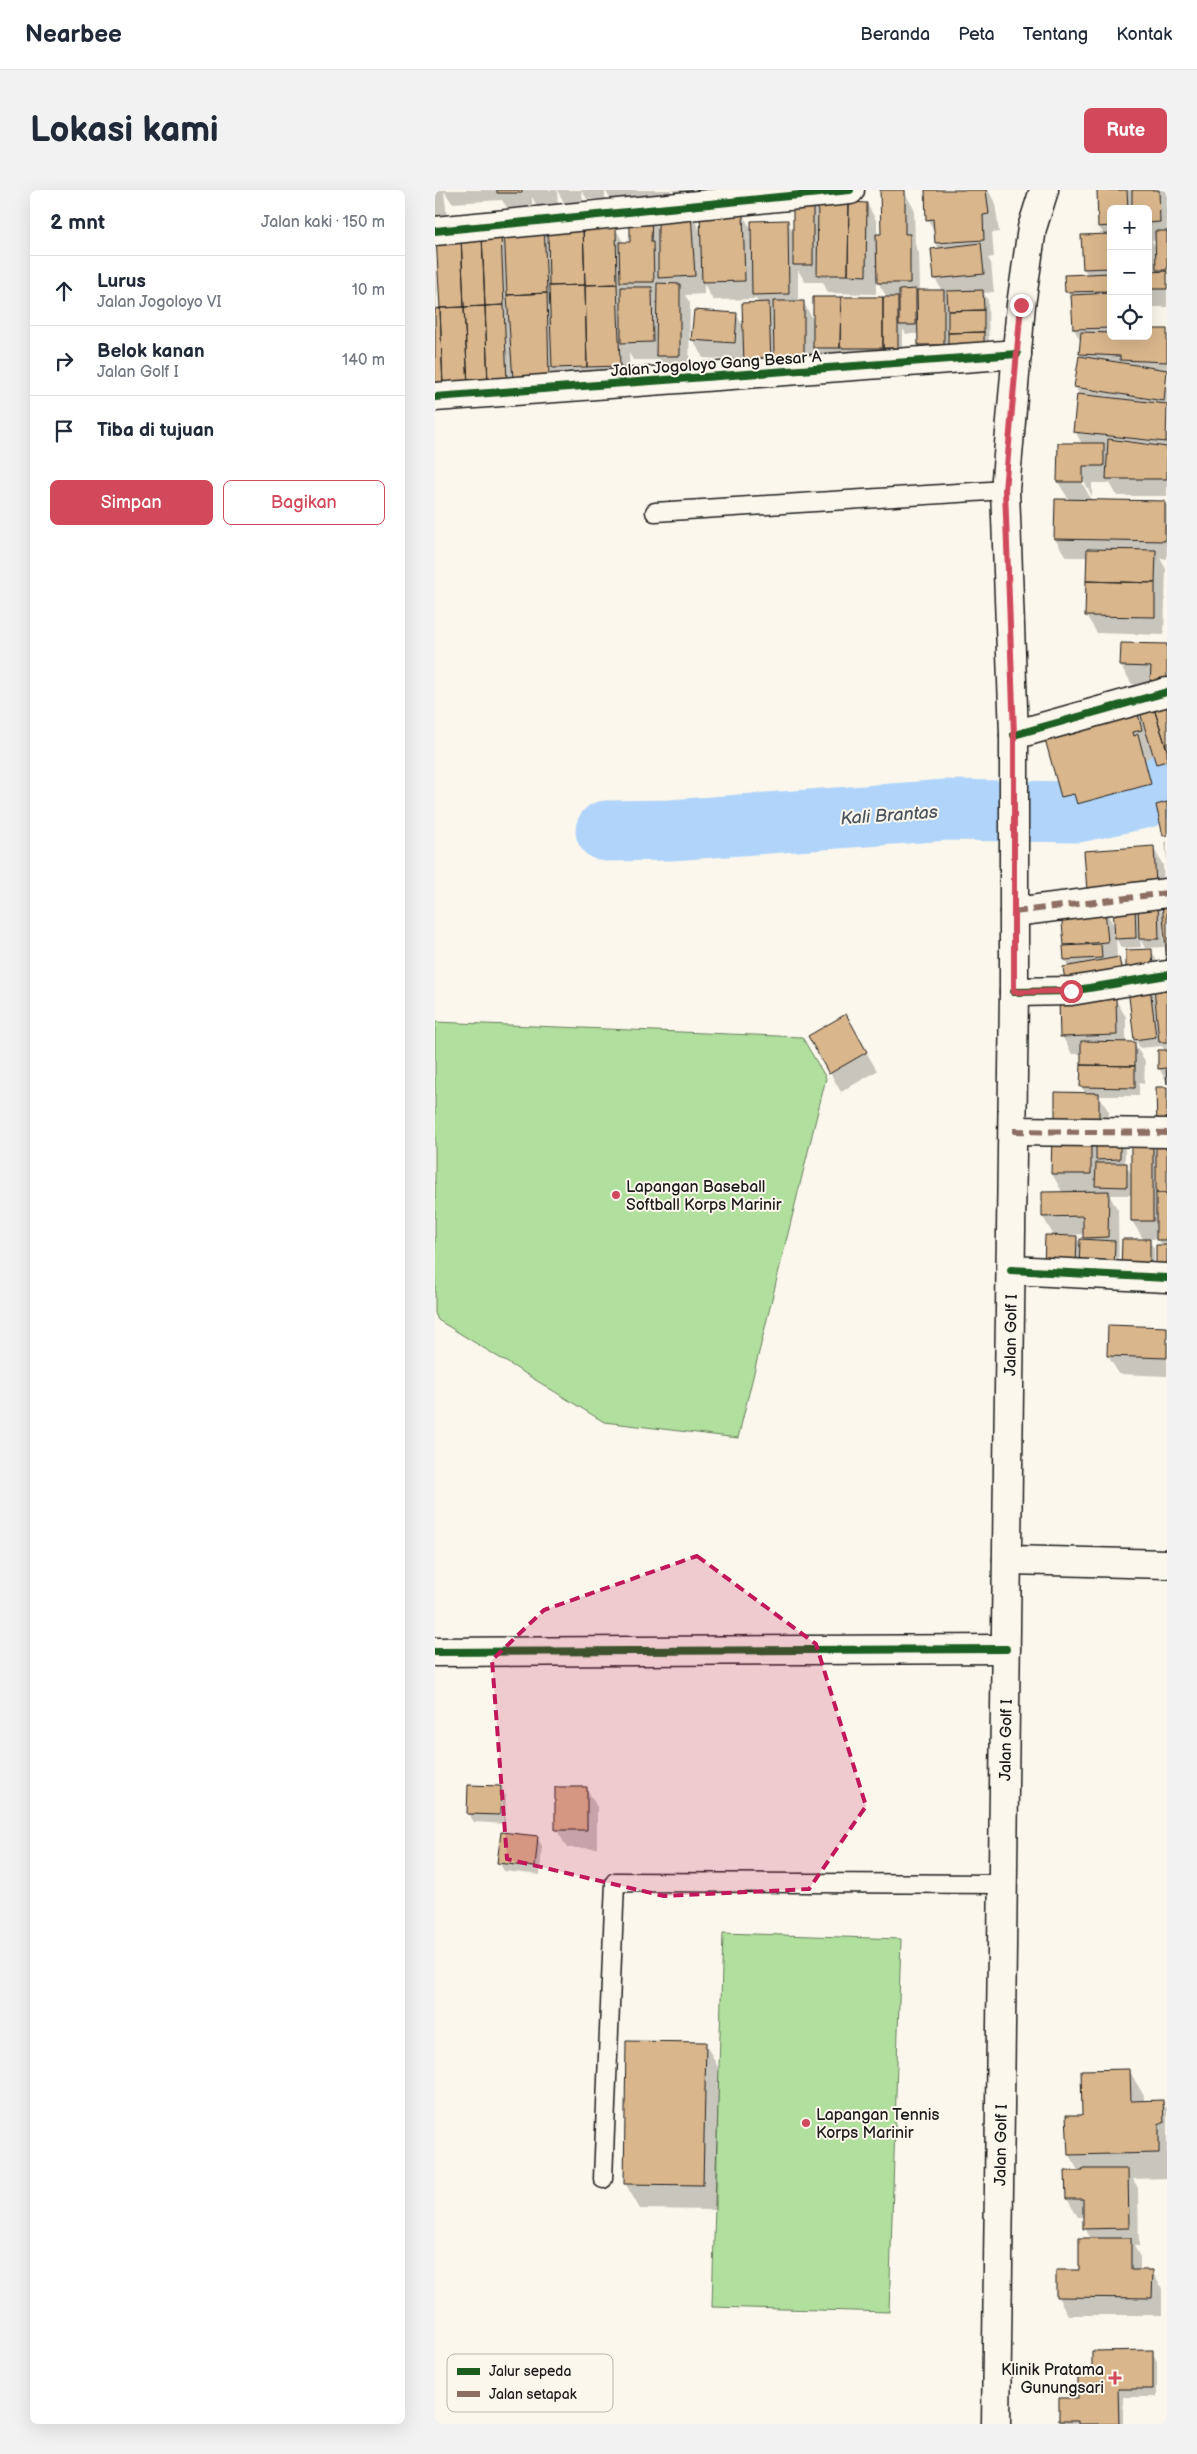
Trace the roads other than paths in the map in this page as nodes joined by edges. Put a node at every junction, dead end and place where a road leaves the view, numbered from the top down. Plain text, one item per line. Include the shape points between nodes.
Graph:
1 (850, 190) edge
2 (1044, 190) edge
3 (435, 231) edge
4 (1008, 355) junction
5 (435, 397) edge
6 (1005, 490) junction
7 (655, 512) dead end
8 (1167, 692) edge
9 (1014, 735) junction
10 (1167, 893) edge
11 (1014, 912) junction
12 (1167, 975) edge
13 (1014, 992) junction
14 (1013, 1131) junction
15 (1167, 1133) edge
16 (1011, 1270) junction
17 (1167, 1278) edge
18 (1007, 1560) junction
19 (1167, 1564) edge
20 (1006, 1649) junction
21 (435, 1652) edge
22 (1003, 1884) junction
23 (603, 2179) dead end
24 (996, 2424) edge

1 - 3 street
2 - 4 street, Jalan Golf I via 1032,228 1021,305
4 - 5 street, Jalan Jogoloyo Gang Besar A
4 - 6 street, Jalan Golf I
6 - 7 lane
6 - 9 street, Jalan Golf I
8 - 9 street
9 - 11 street, Jalan Golf I
10 - 11 street
11 - 13 street, Jalan Golf I
12 - 13 street via 1071,991
13 - 14 street, Jalan Golf I
14 - 15 street
14 - 16 street, Jalan Golf I
16 - 17 street
16 - 18 street, Jalan Golf I
18 - 19 street
18 - 20 street, Jalan Golf I
20 - 21 street
20 - 22 street, Jalan Golf I
22 - 23 lane via 615,1882
22 - 24 street, Jalan Golf I

